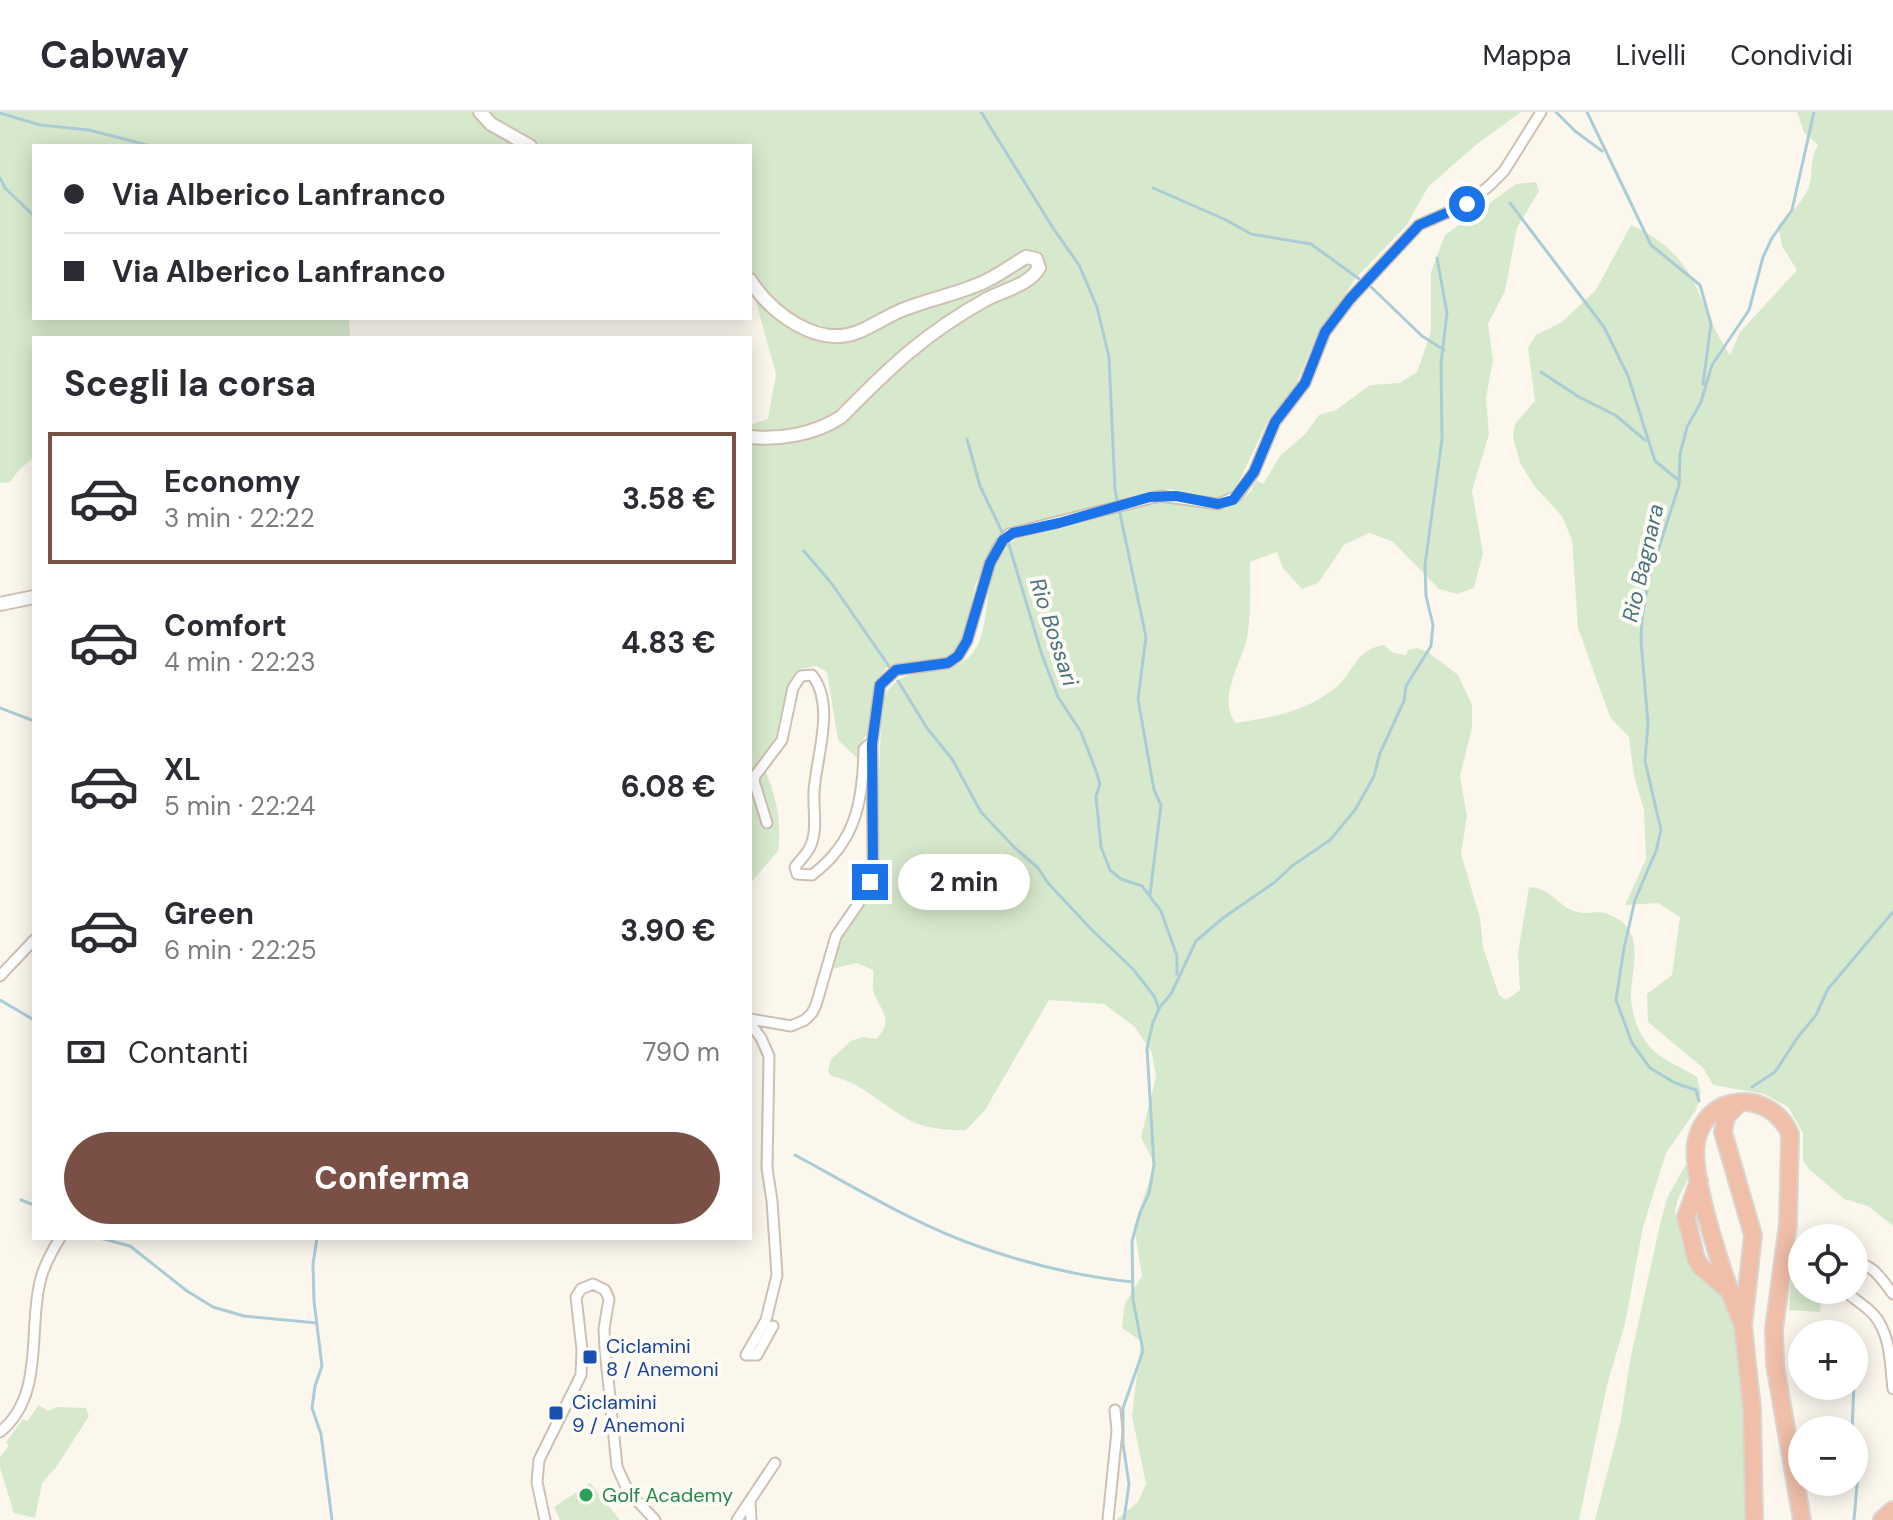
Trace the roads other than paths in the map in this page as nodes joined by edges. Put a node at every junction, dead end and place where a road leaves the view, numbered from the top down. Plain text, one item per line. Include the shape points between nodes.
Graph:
1 (480, 112) edge
2 (1541, 112) edge
3 (526, 144) edge
4 (752, 283) edge
5 (752, 437) edge
6 (32, 597) edge
7 (0, 604) edge
8 (872, 744) junction
9 (767, 823) dead end
10 (32, 942) edge
11 (0, 976) edge
12 (752, 1021) edge
13 (752, 1024) edge
14 (1740, 1102) junction
15 (1699, 1181) junction
16 (59, 1240) edge
17 (1868, 1266) edge
18 (1728, 1290) junction
19 (1893, 1294) edge
20 (1861, 1304) edge
21 (773, 1326) dead end
22 (1743, 1326) junction
23 (1893, 1389) edge
24 (1115, 1410) dead end
25 (0, 1432) edge
26 (775, 1463) dead end
27 (750, 1502) junction
28 (1893, 1510) edge
29 (545, 1520) edge
30 (655, 1520) edge
31 (737, 1520) edge
32 (751, 1520) edge
33 (1108, 1520) edge
34 (1754, 1520) edge
35 (1802, 1520) edge
36 (1882, 1520) edge

1 - 3 main road
2 - 8 street via 1489,186 1467,204 1419,225 1350,299 1325,332 1305,383 1275,422 1254,472 1237,496 1218,504 1150,497 1009,534 990,563 958,656 948,663 896,670 882,682
4 - 5 main road via 807,331 837,337 982,283 1026,257 1036,259 1039,268 1031,278 919,342 829,425 783,437
6 - 7 main road
8 - 9 street via 864,749 857,806 845,842 812,875 797,874 795,867 813,838 822,748 820,689 812,675 801,676 793,688 782,740 755,776
8 - 12 street via 870,882 836,936 816,1005 805,1020 791,1026
10 - 11 street
13 - 21 street via 769,1056 767,1168 777,1275 766,1320 746,1355 757,1355
14 - 15 highway via 1717,1108 1702,1123 1696,1145
14 - 22 highway via 1726,1117 1723,1132 1753,1235
14 - 35 highway via 1773,1111 1790,1134 1788,1224 1774,1341
15 - 18 highway
15 - 18 highway via 1686,1217 1696,1259
16 - 25 street via 40,1280 23,1402
17 - 19 street
18 - 22 highway
20 - 23 street via 1886,1337
22 - 34 highway via 1752,1409
24 - 33 street
26 - 27 street
27 - 31 street
27 - 32 street
28 - 36 highway
29 - 30 street via 537,1482 539,1460 581,1375 576,1297 589,1284 601,1287 609,1299 604,1339 617,1467 628,1491

